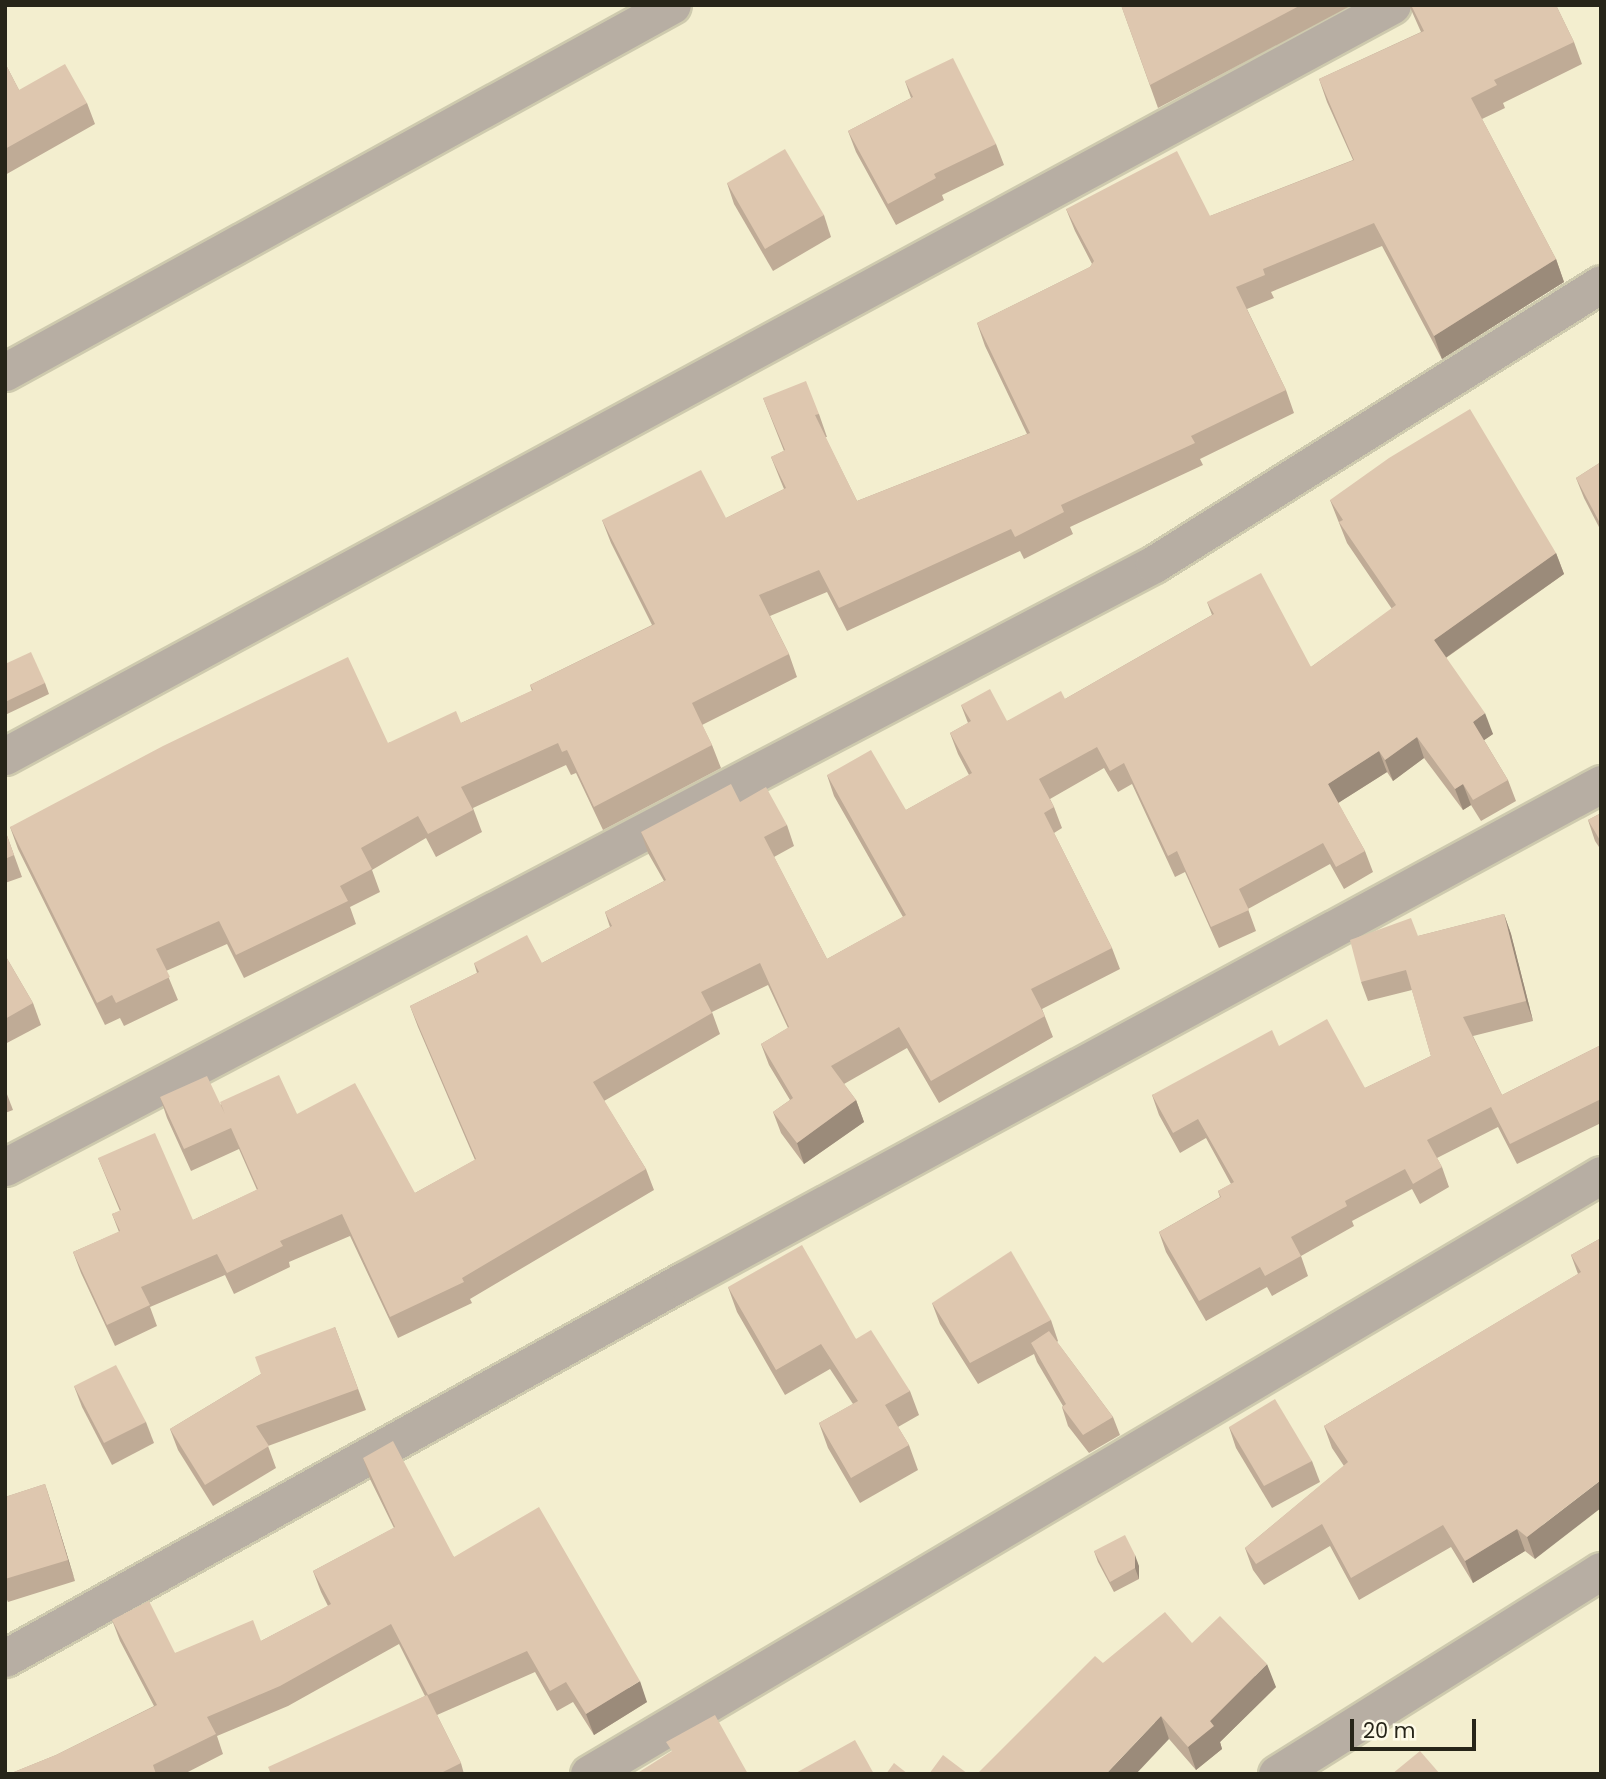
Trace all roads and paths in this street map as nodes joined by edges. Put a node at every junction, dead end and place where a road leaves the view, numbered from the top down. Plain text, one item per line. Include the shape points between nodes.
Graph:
1 (672, 5) edge
2 (1392, 5) edge
3 (1601, 284) edge
4 (5, 372) edge
5 (5, 756) edge
6 (1601, 784) edge
7 (5, 1167) edge
8 (1601, 1175) edge
9 (1601, 1571) edge
10 (5, 1658) edge
11 (589, 1774) edge
12 (1277, 1774) edge

1 - 4 street
2 - 5 street
3 - 7 street via 1154,564
6 - 10 street via 683,1281
8 - 11 street
9 - 12 street

